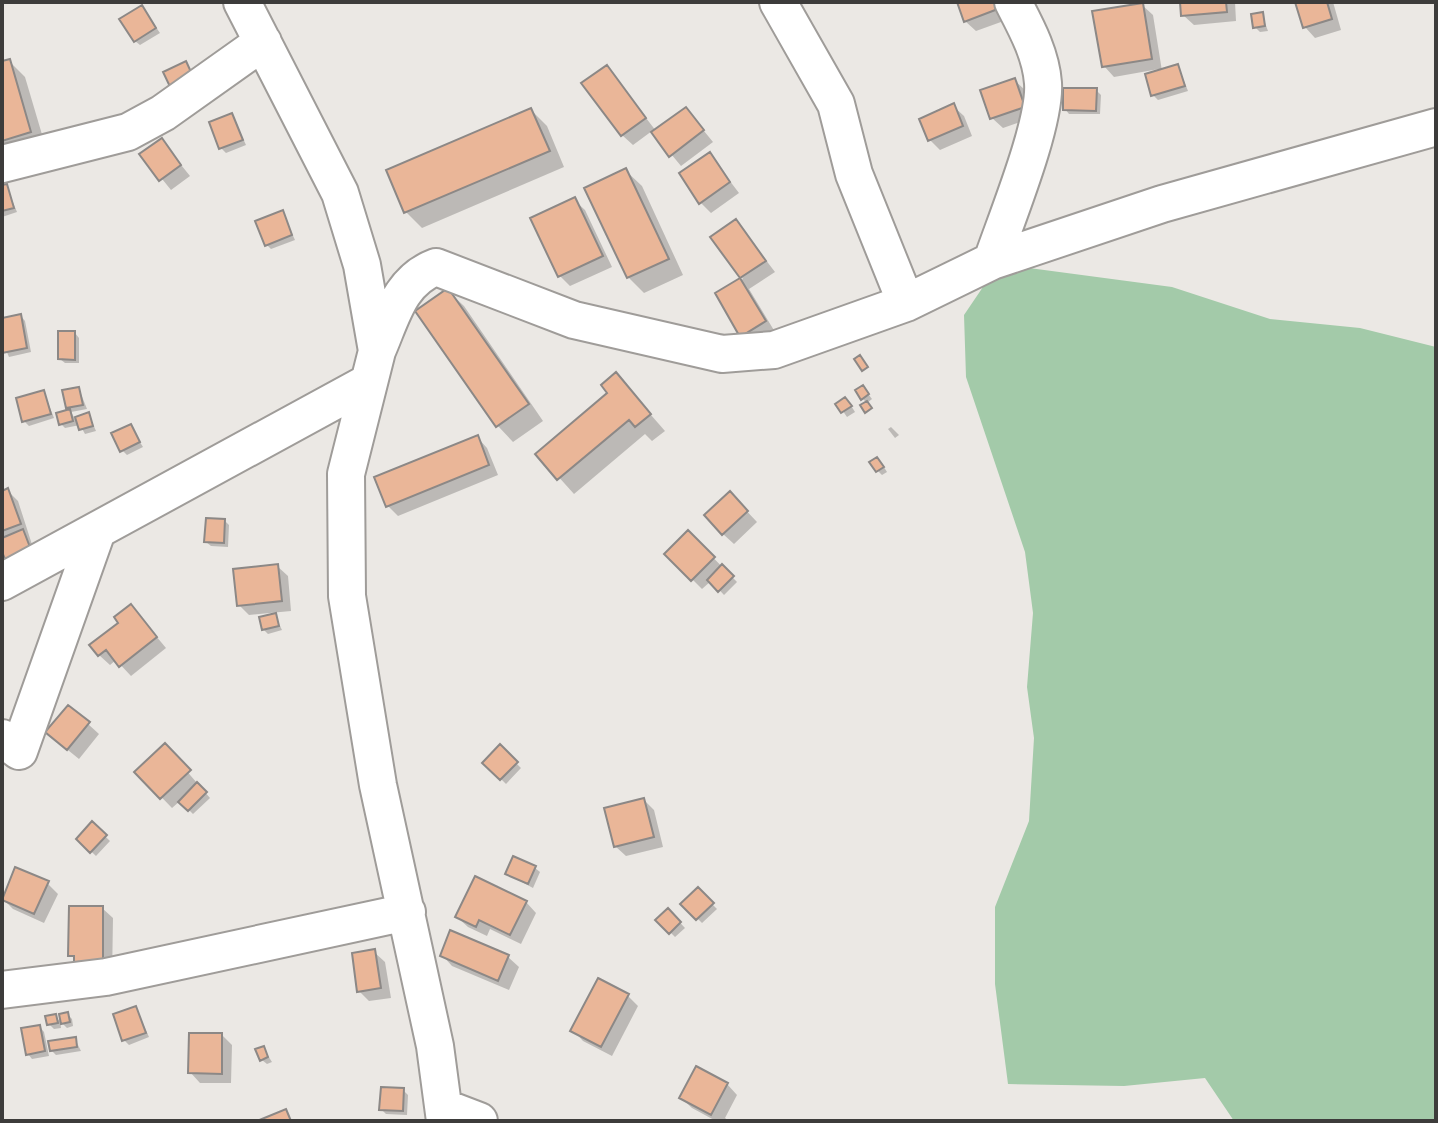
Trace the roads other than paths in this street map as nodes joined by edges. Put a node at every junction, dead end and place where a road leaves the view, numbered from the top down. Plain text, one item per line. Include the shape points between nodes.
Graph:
1 (242, 2) edge
2 (778, 2) edge
3 (1013, 2) edge
4 (263, 42) junction
5 (1436, 127) edge
6 (2, 164) edge
7 (992, 261) junction
8 (906, 303) junction
9 (373, 367) junction
10 (96, 534) junction
11 (2, 582) edge
12 (2, 738) edge
13 (407, 912) junction
14 (2, 990) edge
15 (445, 1115) edge
16 (479, 1121) edge

1 - 4 street
2 - 8 street via 836,104 854,174
3 - 7 street via 1035,46 1044,85 1035,133
4 - 6 street via 128,132
4 - 9 street via 340,193 362,265
5 - 7 street via 1162,204
7 - 8 street
8 - 9 street via 774,350 722,354 574,320 436,267 417,274 405,289
9 - 10 street via 242,454 160,494
9 - 13 street via 346,474 347,596 378,785
10 - 11 street
10 - 12 street via 19,751
13 - 14 street via 106,977
13 - 15 street
15 - 16 street

